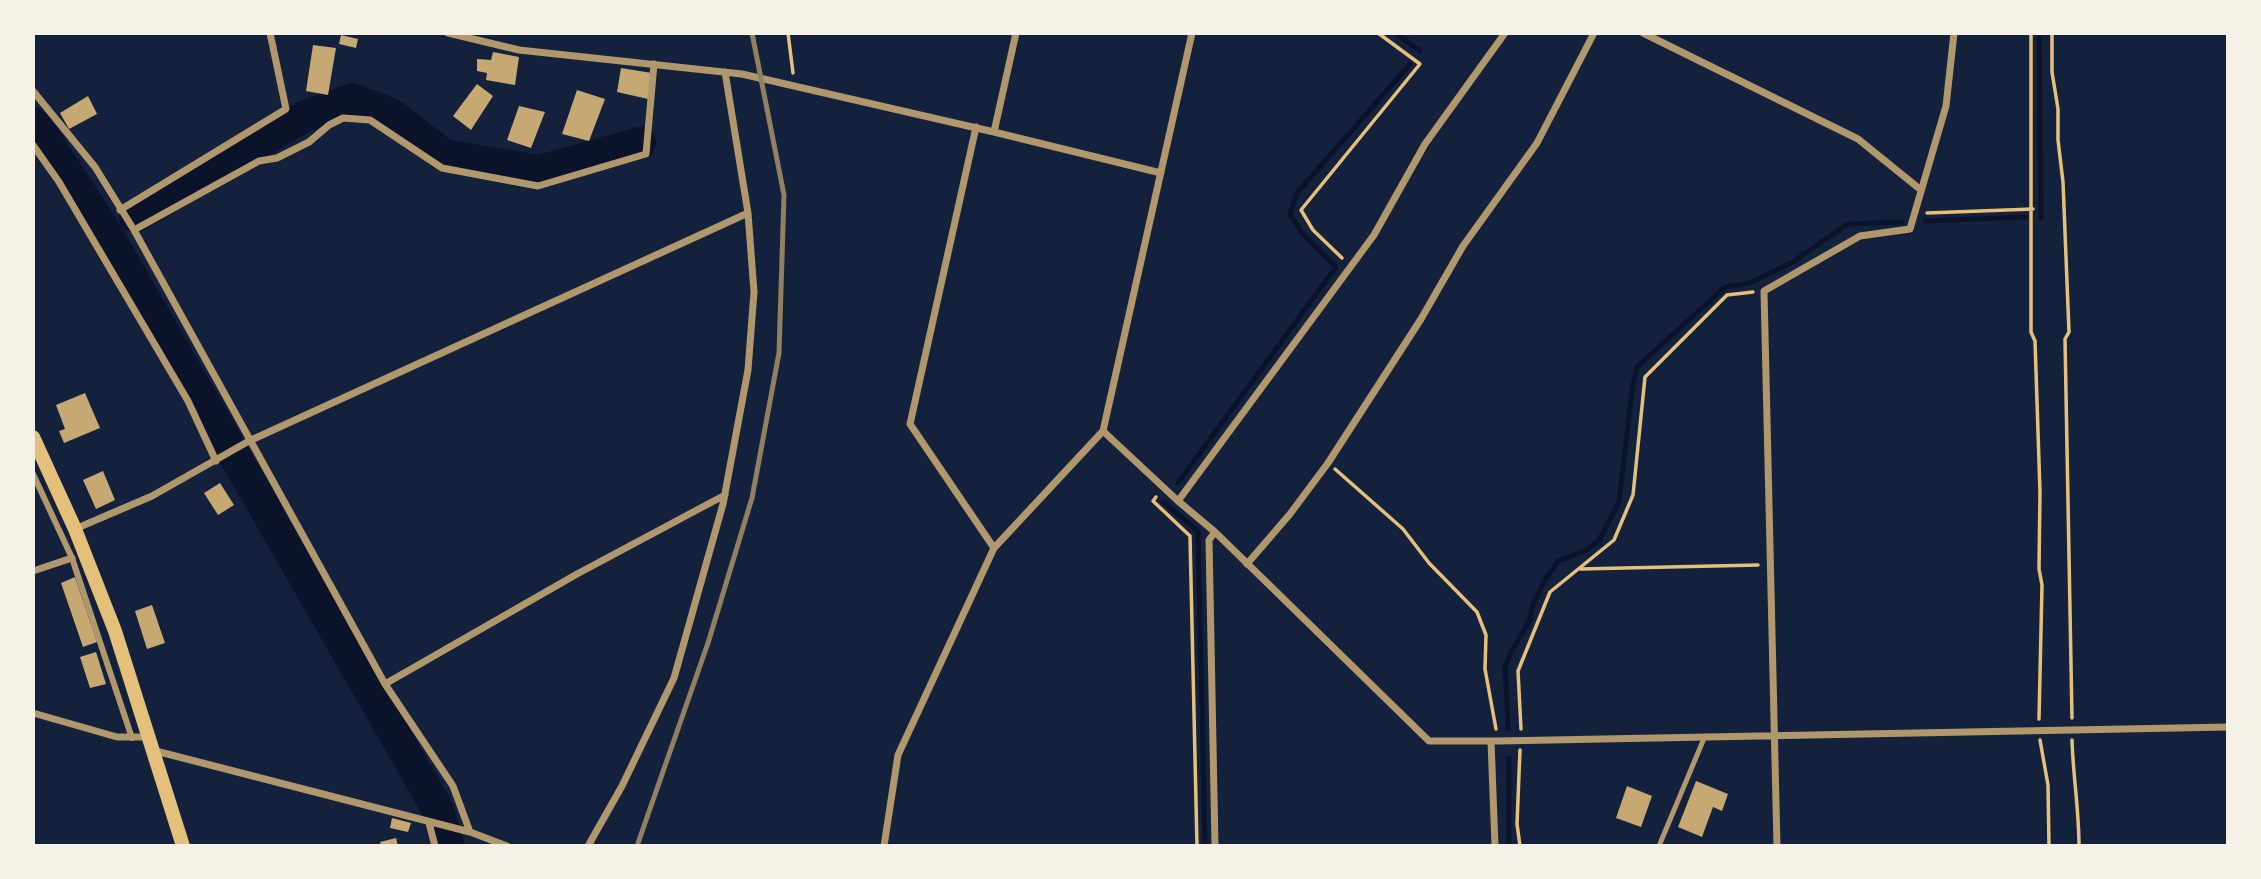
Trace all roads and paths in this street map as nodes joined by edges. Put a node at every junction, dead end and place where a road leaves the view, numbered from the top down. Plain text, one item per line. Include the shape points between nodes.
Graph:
1 (270, 33) edge
2 (448, 33) edge
3 (788, 33) edge
4 (1016, 33) edge
5 (1192, 33) edge
6 (1378, 33) edge
7 (1505, 33) edge
8 (1594, 33) edge
9 (1643, 33) edge
10 (1954, 33) edge
11 (2031, 33) edge
12 (2052, 33) edge
13 (654, 64) junction
14 (725, 72) junction
15 (795, 86) junction
16 (33, 91) edge
17 (976, 127) junction
18 (994, 132) junction
19 (33, 145) edge
20 (1161, 173) junction
21 (1921, 190) junction
22 (2033, 209) junction
23 (120, 210) junction
24 (748, 213) junction
25 (1916, 213) junction
26 (134, 230) junction
27 (1349, 264) dead end
28 (1764, 291) junction
29 (1103, 431) junction
30 (249, 441) junction
31 (35, 446) edge
32 (219, 459) junction
33 (1328, 463) junction
34 (33, 474) edge
35 (1163, 488) junction
36 (724, 495) junction
37 (1178, 501) junction
38 (75, 529) junction
39 (1215, 532) junction
40 (994, 548) junction
41 (72, 558) junction
42 (1247, 564) junction
43 (1771, 564) junction
44 (1578, 569) junction
45 (33, 571) edge
46 (385, 684) junction
47 (124, 712) junction
48 (36, 714) edge
49 (140, 714) junction
50 (33, 726) edge
51 (2228, 727) edge
52 (2072, 729) junction
53 (2038, 730) junction
54 (1774, 735) junction
55 (1705, 736) junction
56 (132, 738) junction
57 (1495, 741) junction
58 (1522, 741) junction
59 (150, 744) junction
60 (429, 823) junction
61 (470, 832) junction
62 (183, 846) edge
63 (435, 846) edge
64 (507, 846) edge
65 (588, 846) edge
66 (884, 846) edge
67 (1197, 846) edge
68 (1215, 846) edge
69 (1495, 846) edge
70 (1520, 846) edge
71 (1659, 846) edge
72 (1777, 846) edge
73 (2049, 846) edge
74 (2079, 846) edge

1 - 23 street via 286,109
2 - 13 street via 519,50
3 - 15 path
4 - 18 street
5 - 20 street
6 - 27 path via 1420,64 1301,210 1313,230
7 - 37 street via 1425,144 1374,235
8 - 33 street via 1537,143 1462,246
9 - 21 street via 1858,139
10 - 21 street via 1946,106
11 - 22 path
12 - 52 path via 2069,332 2065,339
13 - 14 street
13 - 26 street via 646,154 538,186 442,168 370,120 344,118 309,142 277,158 259,161
14 - 15 street
14 - 24 street
15 - 17 street
16 - 23 street via 95,167
17 - 18 street
17 - 40 street via 910,424
18 - 20 street
19 - 32 street via 60,182
20 - 29 street
21 - 25 street
22 - 25 path
22 - 53 path via 2031,332 2035,341 2042,585
23 - 26 street
24 - 30 street
24 - 36 street via 754,292 748,370
25 - 28 street via 1910,229 1860,236
26 - 30 street
28 - 43 street
28 - 44 path via 1727,295 1645,377 1633,495 1614,540
29 - 35 street
29 - 40 street
30 - 32 street
30 - 46 street
31 - 38 main road
32 - 38 street via 152,496
33 - 42 street
33 - 57 path via 1403,529 1482,620
34 - 41 street
35 - 37 street
35 - 67 path via 1153,501 1190,536
36 - 46 street
36 - 65 street via 674,678
37 - 39 street
38 - 49 main road via 116,631
39 - 42 street
39 - 68 street via 1209,540
40 - 66 street via 898,755
41 - 45 street
41 - 47 street
42 - 57 street via 1429,741
43 - 44 path
43 - 54 street
44 - 58 path via 1550,593 1518,671
46 - 61 street via 453,786
47 - 49 street
47 - 56 street
48 - 50 street
48 - 56 street
49 - 59 main road
51 - 52 street
52 - 53 street
52 - 74 path
53 - 54 street
53 - 73 path via 2048,785
54 - 55 street
54 - 72 street
55 - 58 street
55 - 71 lane
56 - 59 street
57 - 58 street
57 - 69 street
58 - 70 path
59 - 60 street
59 - 62 main road
60 - 61 street
60 - 63 street
61 - 64 street

